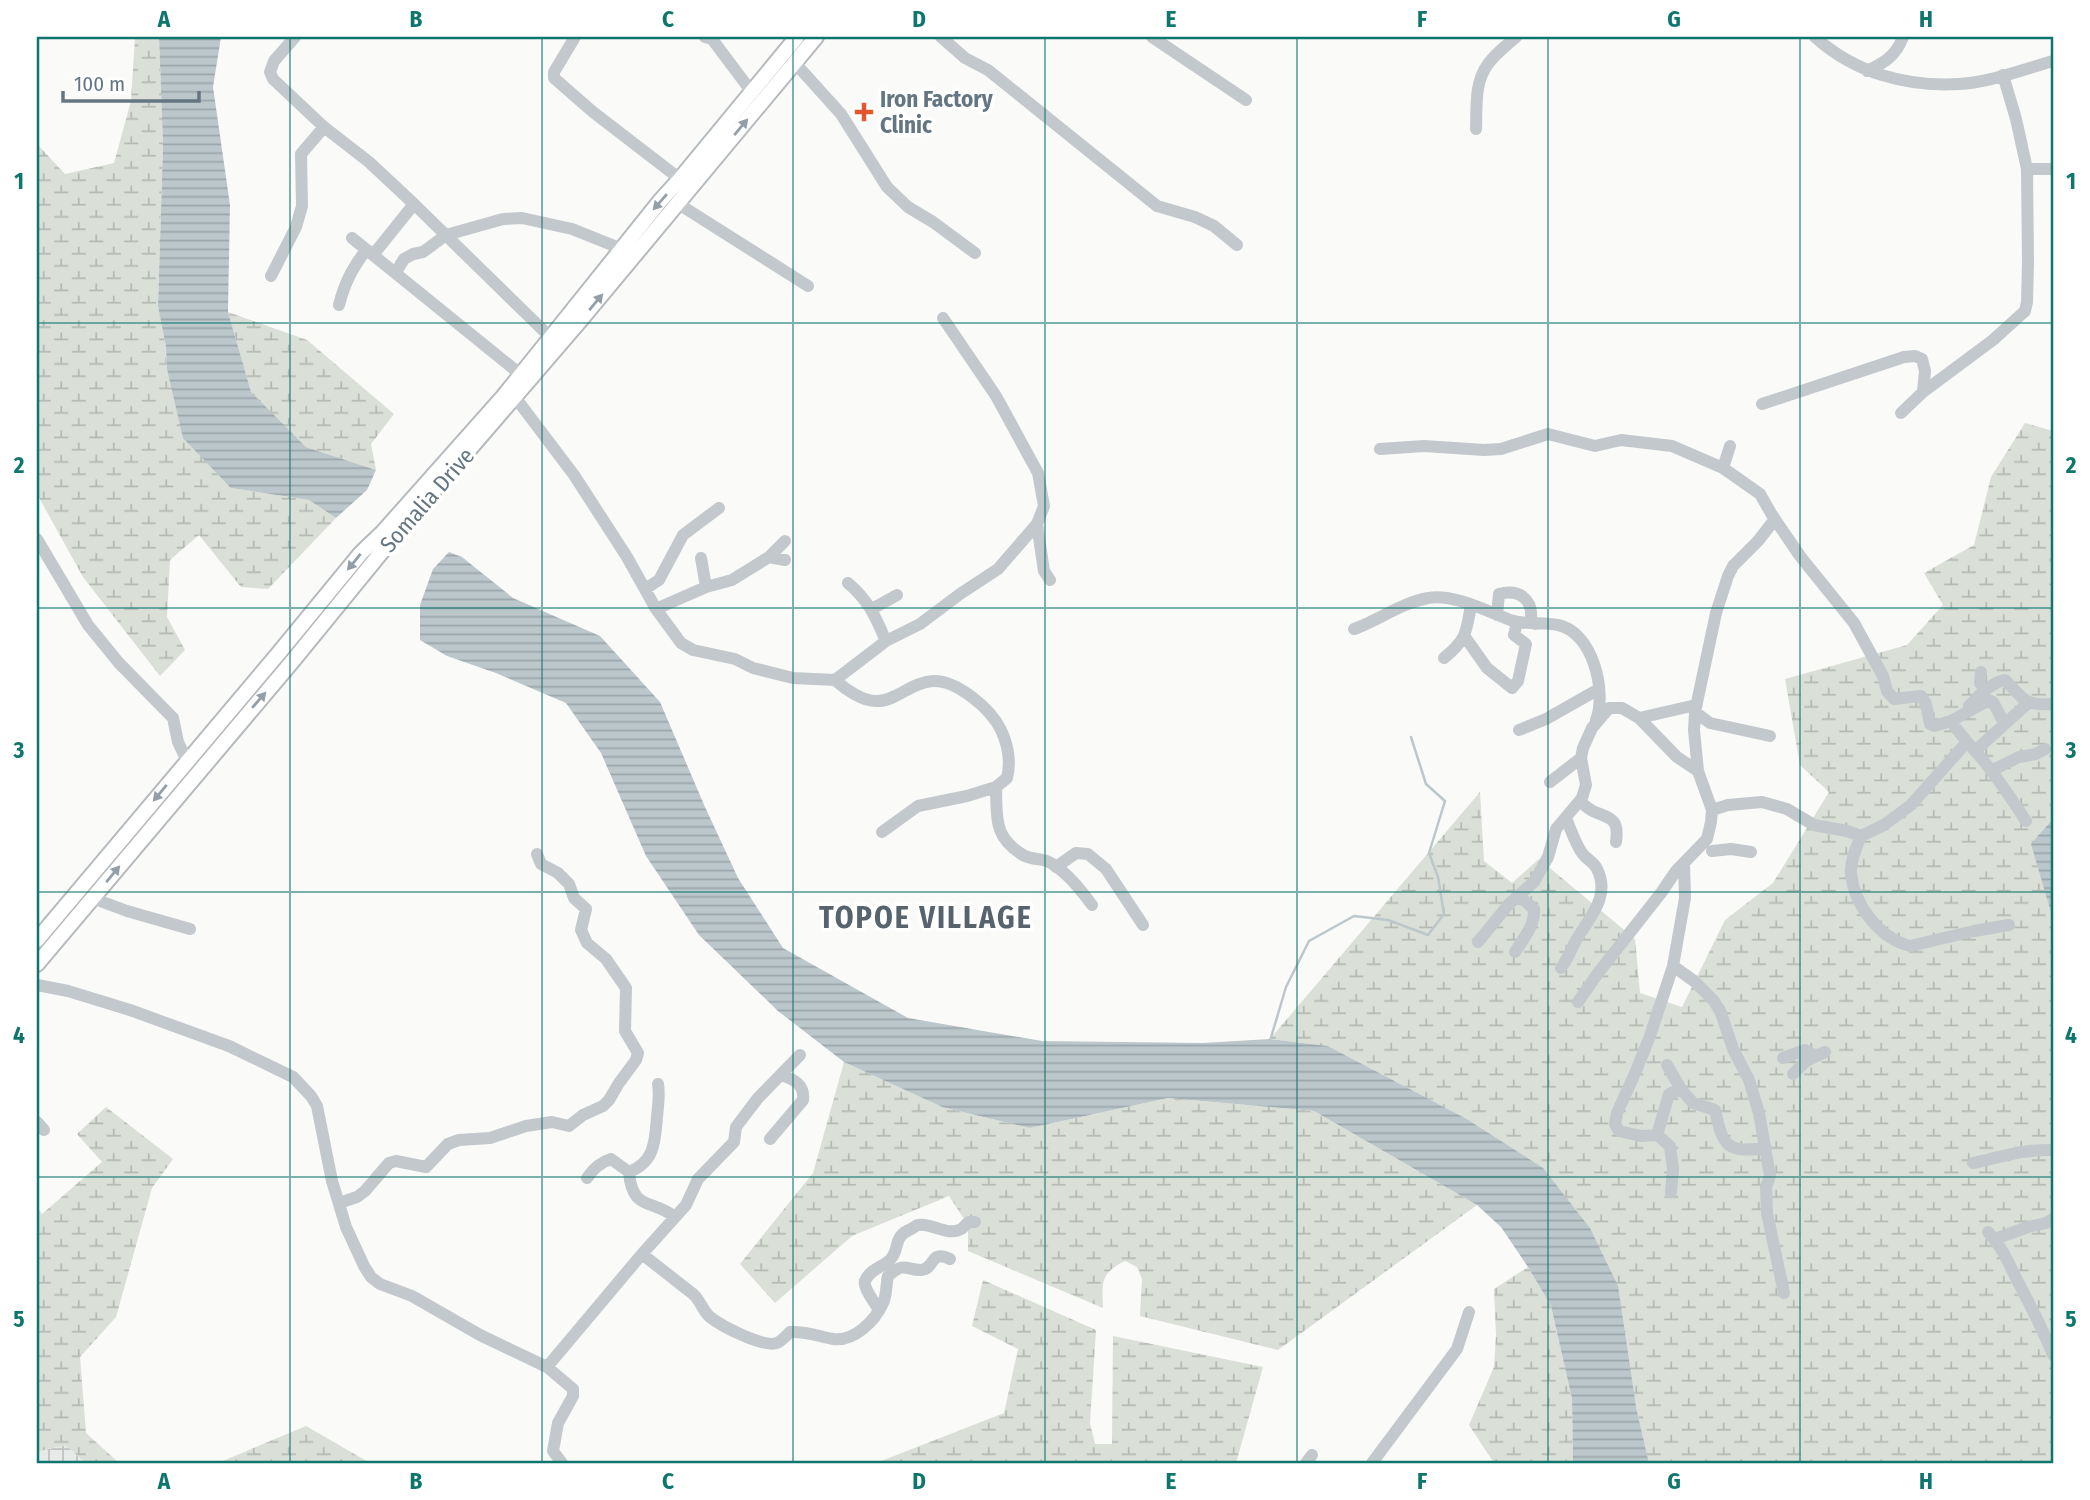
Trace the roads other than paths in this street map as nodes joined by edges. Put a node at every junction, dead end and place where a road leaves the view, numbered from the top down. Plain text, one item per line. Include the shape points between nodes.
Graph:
1 (295, 37) edge
2 (575, 37) edge
3 (705, 37) edge
4 (797, 37) edge
5 (817, 37) edge
6 (941, 37) edge
7 (1152, 37) edge
8 (1516, 37) edge
9 (1815, 37) edge
10 (1903, 37) edge
11 (2053, 61) edge
12 (795, 62) junction
13 (1867, 71) junction
14 (2003, 75) junction
15 (751, 91) junction
16 (1246, 100) dead end
17 (324, 127) junction
18 (1476, 129) dead end
19 (2026, 169) junction
20 (2053, 169) edge
21 (680, 179) junction
22 (677, 203) junction
23 (414, 204) junction
24 (446, 235) junction
25 (352, 238) dead end
26 (1237, 245) dead end
27 (622, 249) junction
28 (369, 253) junction
29 (975, 253) dead end
30 (396, 272) junction
31 (271, 276) dead end
32 (808, 286) dead end
33 (339, 305) dead end
34 (943, 318) dead end
35 (550, 337) junction
36 (520, 374) junction
37 (1923, 392) junction
38 (515, 397) junction
39 (1762, 404) dead end
40 (1901, 413) dead end
41 (1730, 446) dead end
42 (1380, 449) dead end
43 (1723, 468) junction
44 (719, 508) dead end
45 (1775, 519) junction
46 (1037, 524) junction
47 (37, 539) edge
48 (785, 541) dead end
49 (769, 557) junction
50 (701, 558) dead end
51 (785, 560) dead end
52 (1050, 580) dead end
53 (848, 583) dead end
54 (706, 587) junction
55 (645, 589) junction
56 (897, 595) dead end
57 (1471, 605) junction
58 (656, 609) junction
59 (872, 609) junction
60 (1497, 615) junction
61 (1517, 622) junction
62 (1535, 624) junction
63 (1354, 629) dead end
64 (1465, 637) junction
65 (886, 641) junction
66 (1444, 658) dead end
67 (1982, 672) dead end
68 (835, 680) junction
69 (1985, 691) junction
70 (1600, 692) junction
71 (2028, 703) junction
72 (2053, 705) edge
73 (1622, 708) junction
74 (1695, 709) junction
75 (1967, 713) junction
76 (1639, 718) junction
77 (1951, 721) junction
78 (2004, 723) junction
79 (1592, 728) junction
80 (1520, 730) dead end
81 (1770, 736) dead end
82 (1970, 747) junction
83 (2045, 749) dead end
84 (1581, 758) junction
85 (187, 761) junction
86 (1698, 771) junction
87 (1991, 772) junction
88 (1550, 782) dead end
89 (996, 787) junction
90 (1580, 801) junction
91 (1712, 810) junction
92 (1566, 818) junction
93 (2026, 821) dead end
94 (1556, 829) junction
95 (882, 832) dead end
96 (1541, 834) dead end
97 (1861, 836) junction
98 (1616, 842) dead end
99 (1712, 851) dead end
100 (1751, 852) dead end
101 (537, 854) dead end
102 (1684, 863) junction
103 (1056, 867) junction
104 (92, 898) junction
105 (1517, 898) junction
106 (1092, 905) dead end
107 (1143, 925) dead end
108 (2009, 925) dead end
109 (190, 929) dead end
110 (37, 940) edge
111 (1478, 942) dead end
112 (1515, 952) dead end
113 (37, 964) edge
114 (1673, 966) junction
115 (1561, 968) dead end
116 (37, 985) edge
117 (1578, 1002) dead end
118 (800, 1055) dead end
119 (1783, 1058) dead end
120 (1667, 1065) dead end
121 (1793, 1074) dead end
122 (781, 1075) junction
123 (658, 1084) dead end
124 (1681, 1089) junction
125 (1657, 1135) junction
126 (770, 1139) dead end
127 (1766, 1148) junction
128 (2053, 1150) edge
129 (1973, 1163) dead end
130 (629, 1172) junction
131 (587, 1178) dead end
132 (1671, 1192) dead end
133 (339, 1203) junction
134 (675, 1217) junction
135 (2053, 1219) edge
136 (975, 1223) dead end
137 (642, 1254) junction
138 (950, 1259) dead end
139 (1784, 1293) dead end
140 (879, 1310) junction
141 (1469, 1312) dead end
142 (2053, 1356) edge
143 (547, 1367) junction
144 (562, 1463) edge
145 (1372, 1463) edge

1 - 17 street via 270,72
2 - 21 street via 554,78
3 - 15 street
4 - 15 main road, Somalia Drive
5 - 12 main road, Somalia Drive
6 - 26 street via 1157,206 1214,226
7 - 16 street
8 - 18 street via 1488,64 1481,78
9 - 13 street
10 - 13 street via 1894,54
11 - 14 street
22 -> 12 main road, Somalia Drive
12 - 29 street via 841,114 887,187
13 - 14 street via 1888,78 1948,84
14 - 19 street
15 - 21 main road, Somalia Drive
17 - 23 street
17 - 31 street via 301,154 302,205
19 - 20 street
19 - 37 street via 2025,311
21 -> 27 main road, Somalia Drive
22 - 32 street
38 -> 22 main road, Somalia Drive
23 - 24 street
23 - 28 street
24 - 27 street via 483,223 522,218 584,233
24 - 30 street via 404,259
24 - 35 street
25 - 28 street
27 - 35 main road, Somalia Drive
28 - 30 street
28 - 33 street via 351,270
30 - 36 street
34 - 46 street via 996,396 1038,473 1044,506
35 - 36 main road, Somalia Drive
36 -> 85 main road, Somalia Drive via 361,553
37 - 39 street via 1924,365 1915,356
37 - 40 street
38 - 55 street via 573,475
104 -> 38 main road, Somalia Drive
41 - 43 street
42 - 43 street via 1501,449 1548,434 1595,446 1621,440 1672,446
43 - 45 street via 1760,494
44 - 55 street via 683,535 659,580
45 - 74 street via 1728,576
45 - 77 street via 1854,623 1891,696 1921,696 1930,724
46 - 52 street via 1044,571
46 - 65 street via 998,569 920,624
47 - 85 street via 88,625 173,718
48 - 49 street
49 - 51 street
49 - 54 street via 732,580
50 - 54 street
53 - 59 street
54 - 58 street
55 - 58 street
56 - 59 street
57 - 60 street
57 - 63 street via 1429,597
57 - 64 street
58 - 68 street via 681,643 693,650 793,678
59 - 65 street
60 - 61 street
60 - 62 street via 1499,594 1521,593
61 - 62 street
61 - 64 street via 1514,635 1526,644 1518,681 1512,688 1486,668
62 - 70 street via 1559,625 1577,636 1592,657
64 - 66 street
65 - 68 street
67 - 69 street via 1980,683
68 - 89 street via 872,701 886,700 931,681 943,681 971,696 1000,728 1005,743 1007,778
69 - 71 street via 2005,680
69 - 75 street
70 - 73 street
70 - 79 street
70 - 80 street
71 - 72 street
71 - 78 street
73 - 76 street
73 - 79 street via 1609,708
74 - 76 street
74 - 81 street via 1710,723
74 - 86 street
75 - 77 street
75 - 78 street via 1989,700
76 - 86 street via 1677,757
77 - 82 street
78 - 82 street
79 - 84 street
82 - 87 street
82 - 97 street via 1911,805
83 - 87 street
84 - 88 street
84 - 90 street via 1586,785
85 -> 110 main road, Somalia Drive
86 - 91 street
87 - 93 street
89 - 95 street via 918,806
89 - 103 street via 998,829 1007,842 1023,855 1047,860
90 - 92 street
90 - 98 street via 1617,825
91 - 97 street via 1762,802 1787,809 1814,825
91 - 102 street via 1707,839
92 - 94 street
92 - 115 street via 1581,852 1597,868 1601,887 1600,902
94 - 96 street
94 - 105 street via 1545,864
97 - 108 street via 1851,872 1862,908 1902,944
99 - 100 street
101 - 133 street via 541,864 569,884 574,898 586,909 581,930 587,943 626,988 625,1031 638,1053 636,1060 603,1106 569,1126 552,1122 490,1138 459,1140 448,1144 426,1167 389,1163 365,1191
102 - 114 street via 1685,898
102 - 117 street
103 - 106 street
103 - 107 street via 1076,853 1088,854 1106,869
104 - 109 street
104 - 113 main road, Somalia Drive
105 - 111 street
105 - 112 street via 1534,909 1534,922
114 - 125 street via 1615,1124 1624,1133
114 - 127 street via 1694,981 1721,1013 1732,1049 1749,1080
116 - 133 street via 130,1010 229,1045 293,1077 317,1106
118 - 122 street
119 - 121 street via 1805,1050 1820,1054
120 - 124 street
122 - 126 street via 801,1086 803,1100
122 - 134 street via 736,1127 732,1146 698,1179
123 - 130 street via 660,1105 653,1148 642,1165
124 - 125 street via 1669,1094
124 - 127 street via 1693,1103 1715,1110 1721,1137 1731,1146
125 - 132 street via 1670,1146
127 - 139 street via 1770,1176 1767,1213
128 - 129 street via 2033,1149
130 - 131 street via 611,1159
130 - 134 street via 632,1192 639,1199
133 - 143 street via 371,1277
134 - 137 street
135 - 142 street via 1992,1236 2010,1262
136 - 140 street via 950,1231 916,1226 901,1233 891,1259 865,1280
137 - 140 street via 694,1294 711,1318 767,1345 778,1343 790,1332 803,1331 847,1339 859,1333
137 - 143 street
138 - 140 street via 936,1256 926,1268 907,1266 893,1272
141 - 145 street via 1457,1349
143 - 144 street via 573,1389 554,1438 553,1451

